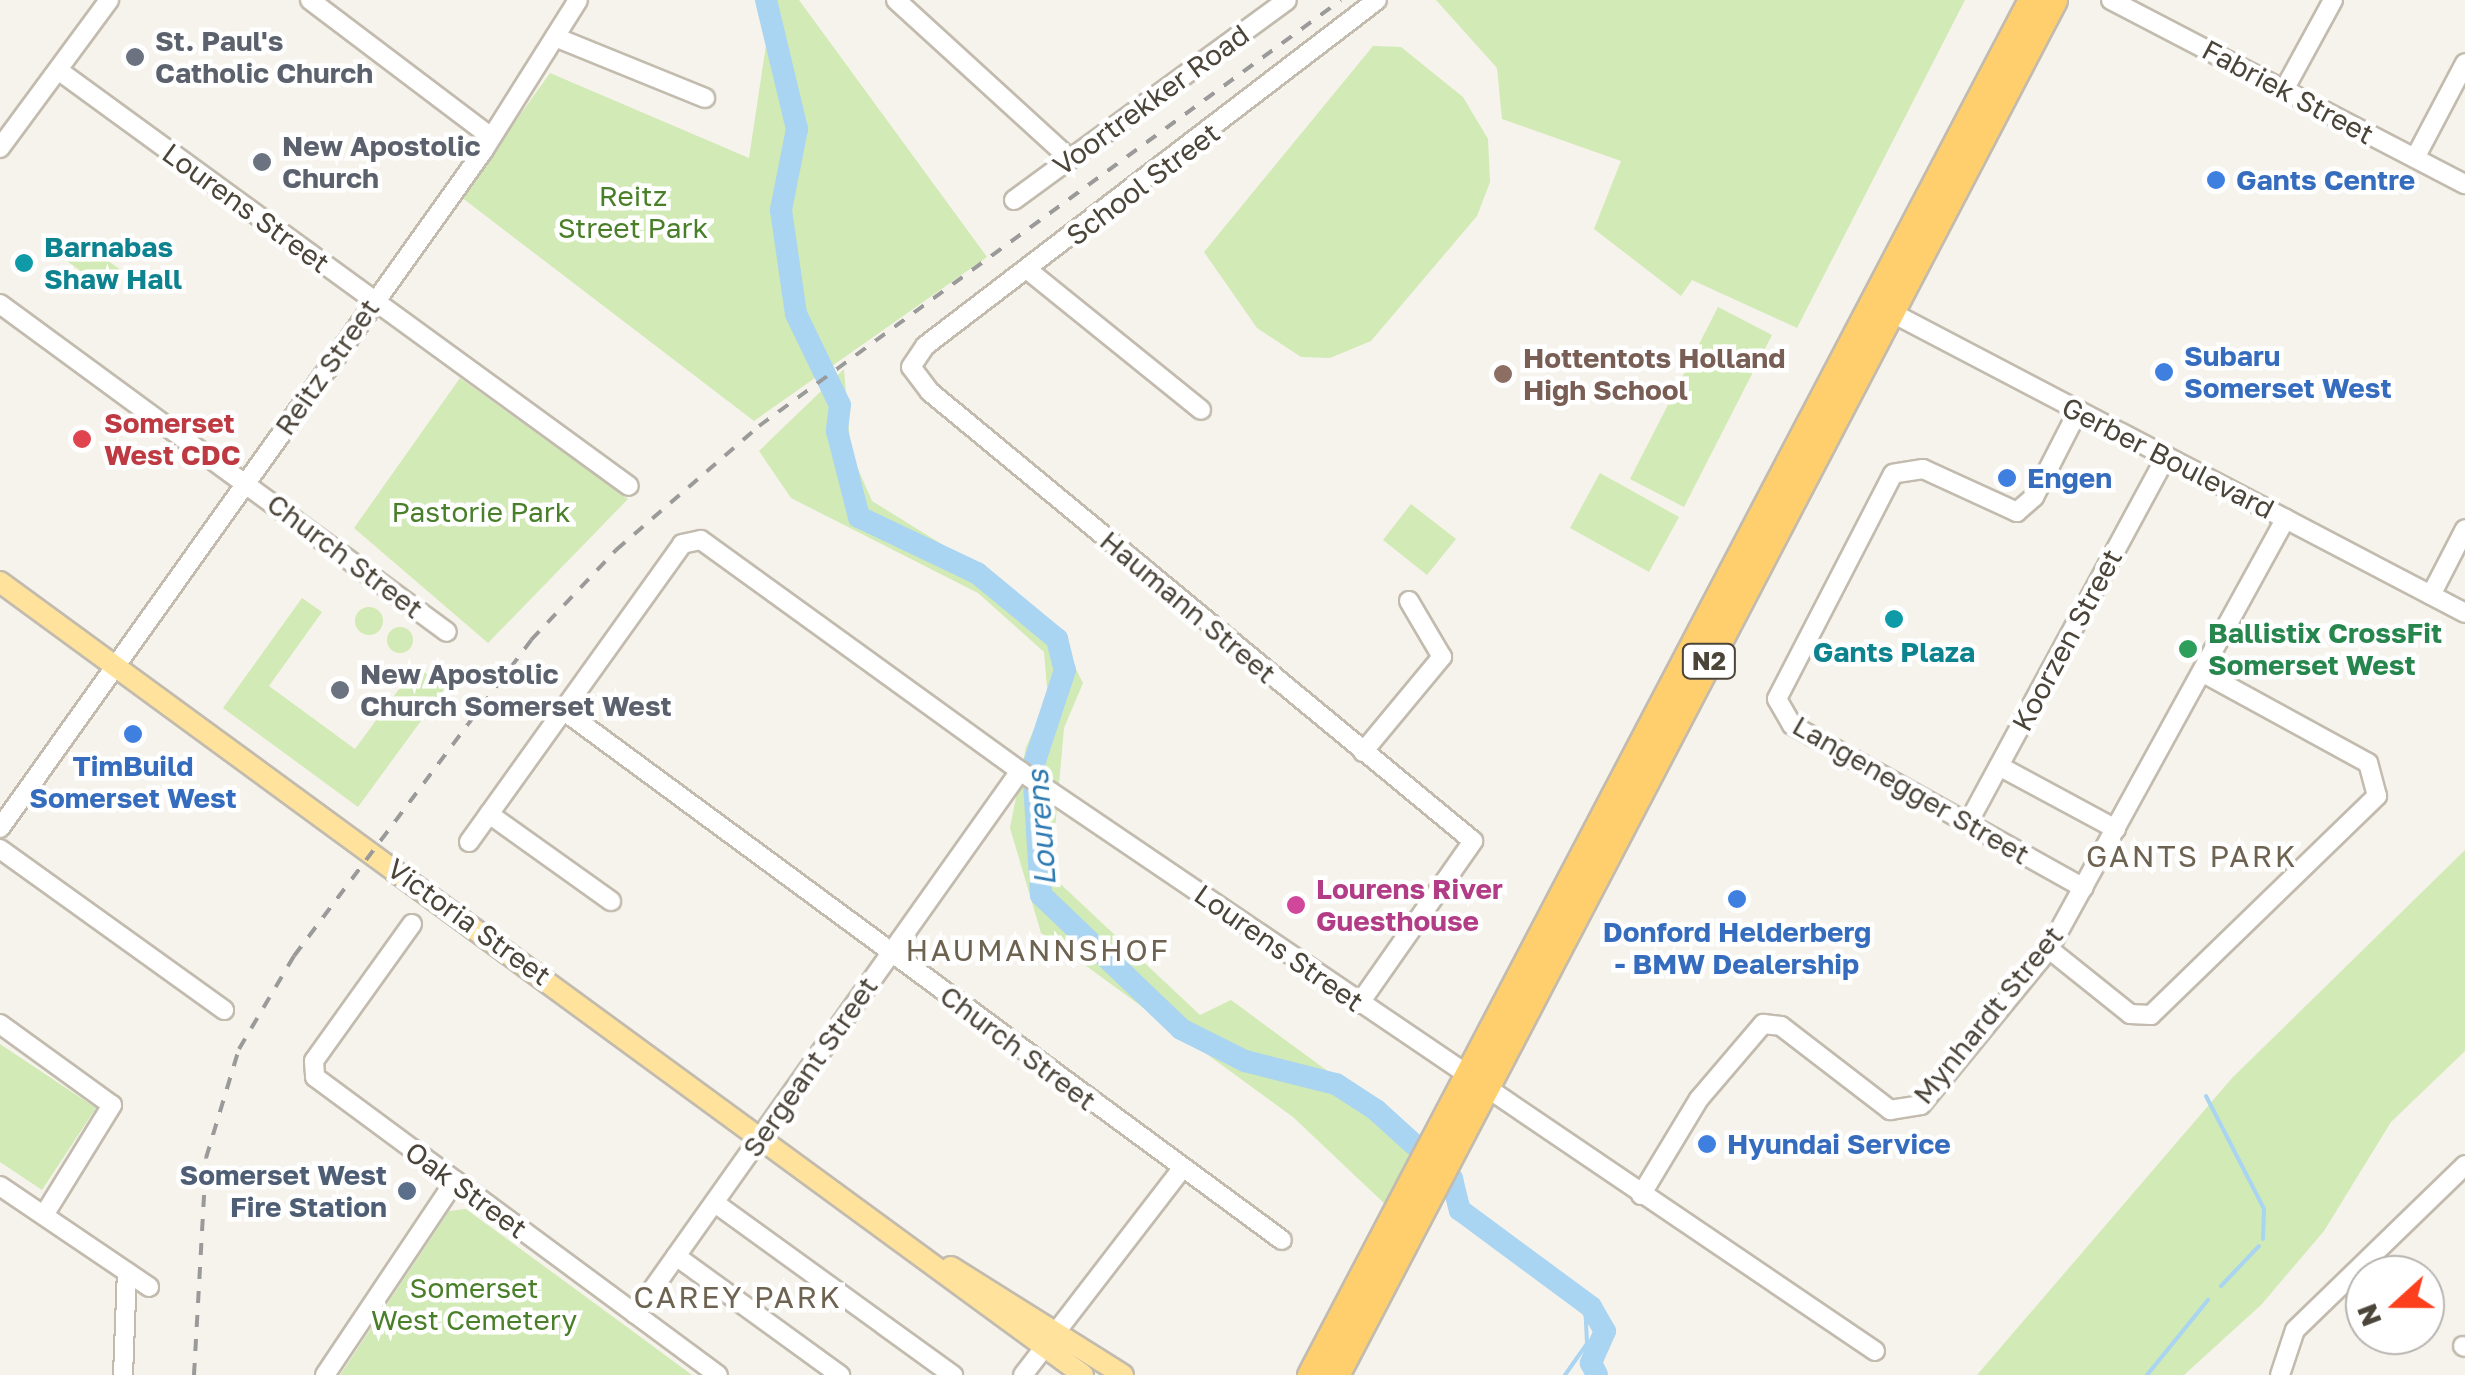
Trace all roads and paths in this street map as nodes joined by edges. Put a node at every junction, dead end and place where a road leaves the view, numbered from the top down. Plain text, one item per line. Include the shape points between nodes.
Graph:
1 (109, 0) edge
2 (310, 0) edge
3 (578, 0) edge
4 (896, 0) edge
5 (1376, 0) edge
6 (2032, 0) edge
7 (2054, 0) edge
8 (2111, 0) edge
9 (2333, 0) edge
10 (1273, 4) edge
11 (555, 37) junction
12 (2465, 62) edge
13 (58, 70) junction
14 (2284, 90) junction
15 (705, 98) dead end
16 (492, 137) junction
17 (0, 148) edge
18 (2416, 158) junction
19 (1070, 159) junction
20 (2465, 184) edge
21 (1014, 200) dead end
22 (1029, 272) junction
23 (375, 301) junction
24 (0, 304) edge
25 (1883, 308) junction
26 (911, 367) joint
27 (1201, 410) dead end
28 (2078, 411) junction
29 (2166, 457) junction
30 (246, 482) junction
31 (629, 486) dead end
32 (2285, 519) junction
33 (2465, 529) edge
34 (0, 582) edge
35 (2431, 595) junction
36 (1409, 601) dead end
37 (2465, 612) edge
38 (447, 632) dead end
39 (116, 666) junction
40 (2202, 672) junction
41 (563, 710) junction
42 (1363, 752) junction
43 (1999, 766) junction
44 (1024, 774) junction
45 (489, 814) junction
46 (1968, 823) junction
47 (0, 828) edge
48 (2116, 829) junction
49 (469, 842) dead end
50 (0, 850) edge
51 (2084, 888) junction
52 (611, 901) dead end
53 (412, 924) dead end
54 (2049, 949) junction
55 (890, 953) junction
56 (1359, 1004) junction
57 (224, 1010) dead end
58 (0, 1024) edge
59 (1465, 1078) junction
60 (1487, 1092) junction
61 (764, 1135) junction
62 (2465, 1165) edge
63 (1181, 1170) junction
64 (455, 1181) junction
65 (0, 1186) edge
66 (1641, 1194) junction
67 (715, 1203) junction
68 (1410, 1212) junction
69 (44, 1215) junction
70 (1282, 1240) dead end
71 (676, 1256) junction
72 (127, 1272) junction
73 (149, 1286) dead end
74 (635, 1314) junction
75 (1049, 1341) junction
76 (1874, 1351) dead end
77 (123, 1375) edge
78 (326, 1375) edge
79 (718, 1375) edge
80 (840, 1375) edge
81 (953, 1375) edge
82 (1023, 1375) edge
83 (1083, 1375) edge
84 (1123, 1375) edge
85 (1310, 1375) edge
86 (1336, 1375) edge
87 (2280, 1375) edge

1 - 13 street
2 - 16 street
3 - 11 street, Reitz Street
4 - 19 street
5 - 22 street, School Street
6 - 25 highway, N2
7 - 25 highway, N2
8 - 14 street, Fabriek Street
9 - 14 street
10 - 19 street, Voortrekker Road
11 - 15 street
11 - 16 street, Reitz Street
12 - 18 street
13 - 17 street
13 - 23 street, Lourens Street
14 - 18 street, Fabriek Street
16 - 23 street, Reitz Street
18 - 20 street, Fabriek Street
19 - 21 street, Voortrekker Road
22 - 26 street, School Street via 915,354
22 - 27 street
23 - 30 street, Reitz Street
23 - 31 street, Lourens Street
24 - 30 street, Church Street
25 - 28 street, Gerber Boulevard
25 - 59 highway, N2
25 - 60 highway, N2
26 - 42 street, Haumann Street via 930,392
28 - 29 street, Gerber Boulevard
28 - 46 street, Langenegger Street via 2034,497 2016,512 1923,469 1893,474 1778,692 1792,725
29 - 32 street, Gerber Boulevard
29 - 43 street, Koorzen Street
30 - 38 street, Church Street
30 - 39 street, Reitz Street
32 - 35 street, Gerber Boulevard
32 - 40 street, Mynhardt Street
33 - 35 street
34 - 39 main road, Victoria Street
35 - 37 street, Gerber Boulevard
36 - 42 street via 1442,657
39 - 47 street, Reitz Street
39 - 61 main road, Victoria Street
40 - 48 street, Mynhardt Street
40 - 54 street via 2368,763 2377,796 2150,1015 2125,1011
41 - 44 street, Lourens Street via 689,539
41 - 45 street
41 - 55 street, Church Street
42 - 56 street, Haumann Street via 1473,841
43 - 46 street, Koorzen Street
43 - 48 street
44 - 55 street, Sergeant Street
44 - 56 street, Lourens Street
45 - 49 street
45 - 52 street
46 - 51 street, Langenegger Street
48 - 51 street, Mynhardt Street
50 - 57 street
51 - 54 street, Mynhardt Street
53 - 64 street, Oak Street via 314,1074
54 - 66 street, Mynhardt Street via 1910,1111 1890,1110 1769,1022 1699,1099
55 - 61 street, Sergeant Street
55 - 63 street, Church Street
56 - 59 street, Lourens Street
58 - 69 street via 112,1105
59 - 60 street, Lourens Street
59 - 68 highway, N2 via 1428,1148
60 - 66 street, Lourens Street
60 - 68 highway, N2 via 1448,1166
61 - 67 street, Sergeant Street
61 - 75 main road, Victoria Street
62 - 87 street via 2291,1334
63 - 70 street, Church Street
63 - 75 street
64 - 74 street, Oak Street
64 - 78 street
65 - 69 street
66 - 76 street, Lourens Street
67 - 71 street, Sergeant Street
67 - 81 street
68 - 85 highway, N2
68 - 86 highway, N2
69 - 72 street
71 - 74 street, Sergeant Street
71 - 80 street
72 - 73 street
72 - 77 street
74 - 79 street, Oak Street
75 - 82 street
75 - 83 main road, Victoria Street
75 - 84 main road, Victoria Street

